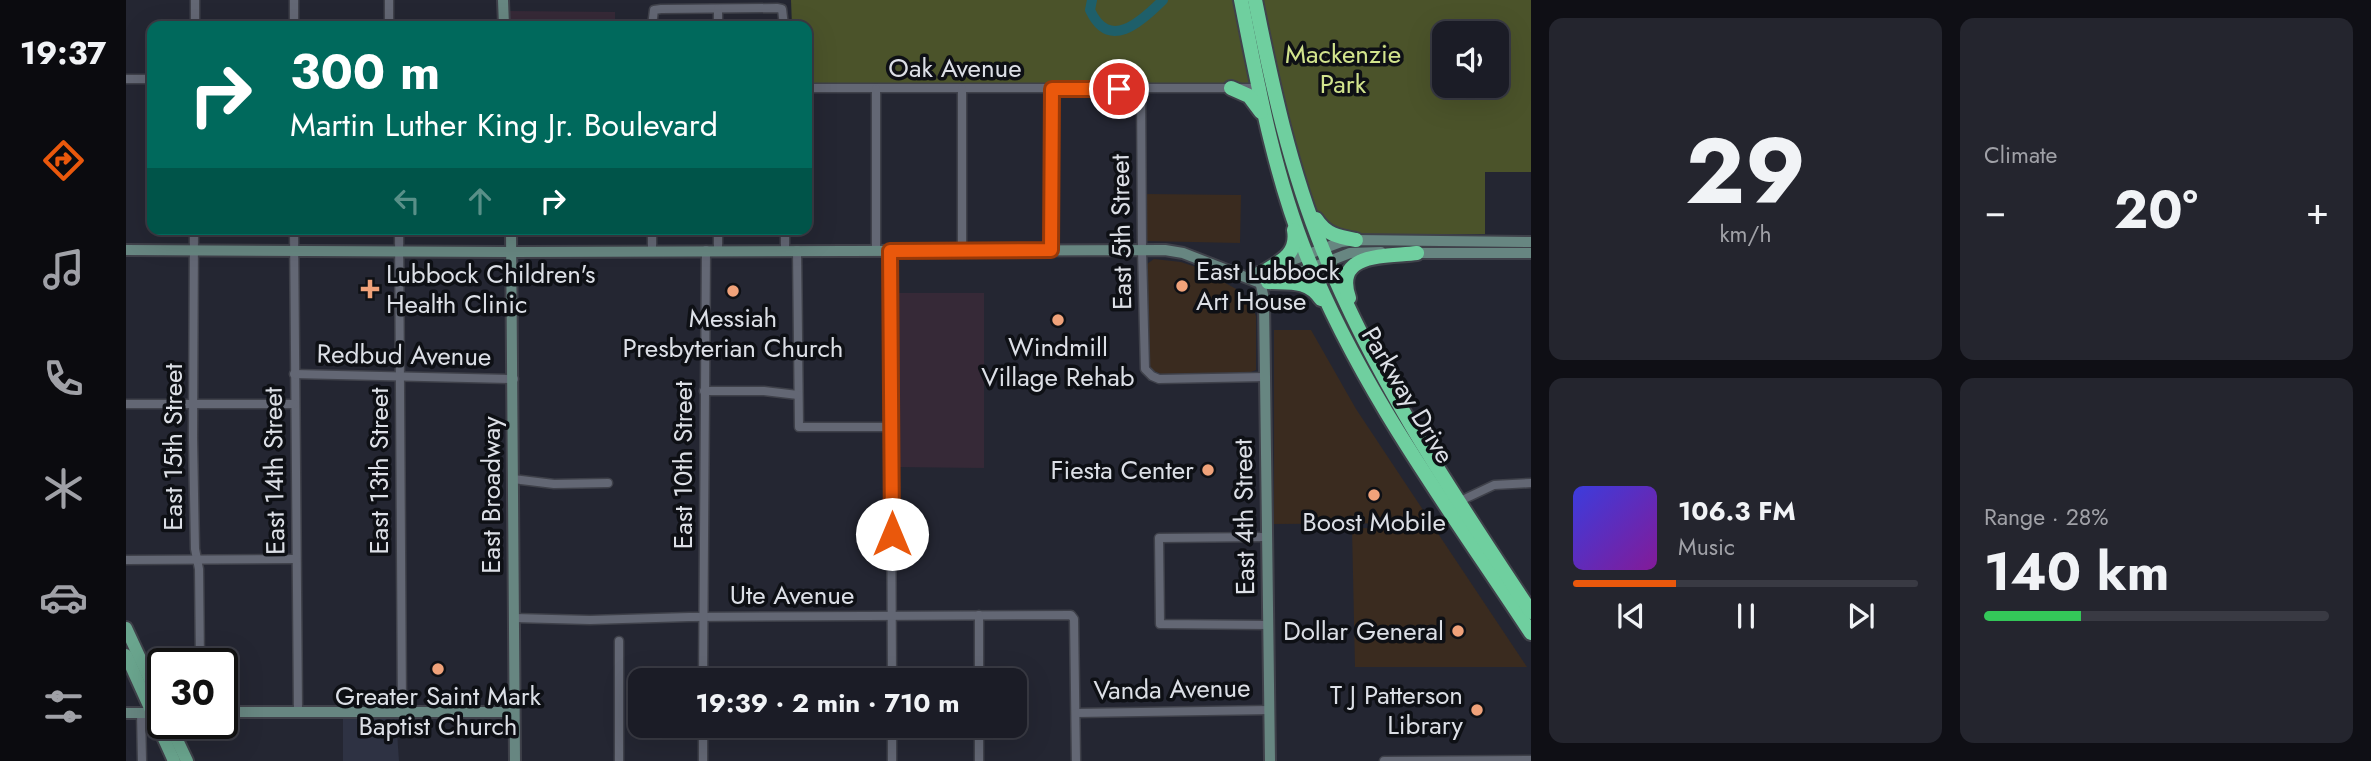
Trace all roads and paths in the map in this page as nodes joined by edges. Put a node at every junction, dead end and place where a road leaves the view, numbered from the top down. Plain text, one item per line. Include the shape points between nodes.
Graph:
1 (195, 0) edge
2 (294, 0) edge
3 (389, 0) edge
4 (503, 0) edge
5 (1241, 0) edge
6 (1255, 0) edge
7 (718, 9) junction
8 (195, 21) edge
9 (294, 21) edge
10 (389, 21) edge
11 (504, 21) edge
12 (653, 21) edge
13 (718, 21) edge
14 (783, 21) edge
15 (126, 79) edge
16 (147, 79) edge
17 (812, 88) edge
18 (1231, 88) junction
19 (1265, 88) junction
20 (876, 89) junction
21 (962, 89) junction
22 (1052, 89) junction
23 (1141, 89) junction
24 (1266, 123) junction
25 (1281, 178) junction
26 (1302, 189) junction
27 (194, 235) edge
28 (294, 235) edge
29 (399, 235) edge
30 (511, 235) edge
31 (652, 235) edge
32 (716, 235) edge
33 (787, 235) edge
34 (1356, 240) junction
35 (1531, 242) edge
36 (126, 250) edge
37 (194, 250) junction
38 (652, 250) junction
39 (712, 250) junction
40 (791, 250) junction
41 (962, 250) junction
42 (1051, 250) junction
43 (1142, 250) junction
44 (294, 251) junction
45 (399, 251) junction
46 (876, 251) junction
47 (890, 251) junction
48 (512, 252) junction
49 (1417, 253) junction
50 (1531, 253) edge
51 (1325, 255) junction
52 (1309, 261) junction
53 (1263, 277) junction
54 (1337, 323) junction
55 (1357, 323) junction
56 (294, 374) junction
57 (400, 376) junction
58 (1265, 377) junction
59 (514, 379) junction
60 (704, 391) junction
61 (798, 395) junction
62 (126, 404) edge
63 (193, 404) junction
64 (294, 404) junction
65 (891, 427) junction
66 (513, 479) junction
67 (608, 483) dead end
68 (1531, 483) edge
69 (1453, 505) junction
70 (1266, 537) junction
71 (197, 559) junction
72 (296, 559) junction
73 (126, 560) edge
74 (1531, 612) edge
75 (979, 615) junction
76 (892, 616) junction
77 (703, 617) junction
78 (514, 618) junction
79 (1268, 625) junction
80 (126, 628) edge
81 (1531, 633) edge
82 (619, 641) dead end
83 (200, 648) edge
84 (126, 655) edge
85 (703, 668) edge
86 (892, 668) edge
87 (979, 668) edge
88 (147, 689) edge
89 (147, 696) edge
90 (1269, 710) junction
91 (147, 712) edge
92 (238, 712) edge
93 (298, 712) junction
94 (402, 712) junction
95 (514, 712) junction
96 (126, 713) edge
97 (1076, 713) junction
98 (703, 738) edge
99 (892, 738) edge
100 (979, 738) edge
101 (148, 739) edge
102 (165, 739) edge
103 (177, 739) edge
104 (1531, 760) edge
105 (142, 761) edge
106 (174, 761) edge
107 (187, 761) edge
108 (515, 761) edge
109 (619, 761) edge
110 (703, 761) edge
111 (892, 761) edge
112 (979, 761) edge
113 (1076, 761) edge
114 (1270, 761) edge
115 (1384, 761) edge

1 - 8 street
2 - 9 street
3 - 10 street
4 - 11 main road
5 - 19 highway, Parkway Drive
6 - 19 highway, Parkway Drive
7 - 12 street via 654,10
7 - 13 street
7 - 14 street via 782,9
15 - 16 street
17 - 20 street, Oak Avenue
18 - 19 street, Oak Avenue
18 - 23 street, Oak Avenue
18 - 24 highway via 1249,96
19 - 24 highway, Parkway Drive
19 - 26 highway, Parkway Drive
20 - 21 street, Oak Avenue
20 - 46 street
21 - 22 street, Oak Avenue
21 - 41 street
22 - 23 street, Oak Avenue
22 - 42 street
23 - 43 street, East 5th Street
24 - 25 highway, Parkway Drive
25 - 52 highway, Parkway Drive
25 - 53 highway via 1294,247
26 - 34 highway via 1327,232
26 - 51 highway, Parkway Drive
27 - 37 street, East 15th Street
28 - 44 street, East 14th Street
29 - 45 street, East 13th Street
30 - 48 main road, East Broadway
31 - 38 street
32 - 39 street, East 10th Street
33 - 40 street
34 - 35 main road
34 - 51 main road via 1341,242
36 - 37 main road
37 - 44 main road
37 - 63 street, East 15th Street
38 - 39 main road
38 - 48 main road
39 - 40 main road
39 - 60 street, East 10th Street
40 - 46 main road
40 - 61 street
41 - 42 main road
41 - 47 main road
42 - 43 main road
43 - 53 main road via 1183,253 1241,276
43 - 58 street, East 5th Street via 1148,374 1162,379
44 - 45 main road
44 - 56 street, East 14th Street
45 - 48 main road
45 - 57 street, East 13th Street
46 - 47 main road
47 - 65 street
48 - 59 main road, East Broadway
49 - 50 main road
49 - 51 main road
49 - 55 highway via 1372,257 1349,271 1346,285
51 - 52 main road
51 - 55 highway, Parkway Drive
52 - 53 main road
52 - 54 highway, Parkway Drive
53 - 54 highway via 1310,287
53 - 58 main road, East 4th Street
54 - 69 highway, Parkway Drive via 1379,402
55 - 69 highway, Parkway Drive
56 - 57 street, Redbud Avenue
56 - 64 street, East 14th Street
57 - 59 street, Redbud Avenue
57 - 94 street, East 13th Street
58 - 70 main road, East 4th Street
59 - 66 main road, East Broadway
60 - 61 street
60 - 77 street, East 10th Street
61 - 65 street via 799,427
62 - 63 street
63 - 64 street
63 - 71 street, East 15th Street
64 - 72 street, East 14th Street
65 - 76 street
66 - 67 street
66 - 78 main road, East Broadway
68 - 69 street via 1494,485
69 - 74 highway, Parkway Drive
69 - 81 highway, Parkway Drive
70 - 79 main road, East 4th Street
70 - 79 street via 1159,538 1160,624
71 - 72 street
71 - 73 street
71 - 83 street, East 15th Street
72 - 93 street, East 14th Street
75 - 76 street, Ute Avenue
75 - 87 street
75 - 97 street, Ute Avenue via 1071,615
76 - 77 street, Ute Avenue
76 - 86 street
77 - 78 street, Ute Avenue
77 - 85 street, East 10th Street
78 - 95 main road, East Broadway
79 - 90 main road, East 4th Street
80 - 88 main road
82 - 109 street
84 - 89 main road
90 - 97 street, Vanda Avenue
90 - 114 main road, East 4th Street
91 - 96 main road
92 - 93 main road
93 - 94 main road
94 - 95 main road
95 - 108 main road, East Broadway
97 - 113 street
98 - 110 street
99 - 111 street
100 - 112 street
101 - 105 street
102 - 106 main road
103 - 107 main road
104 - 115 street

